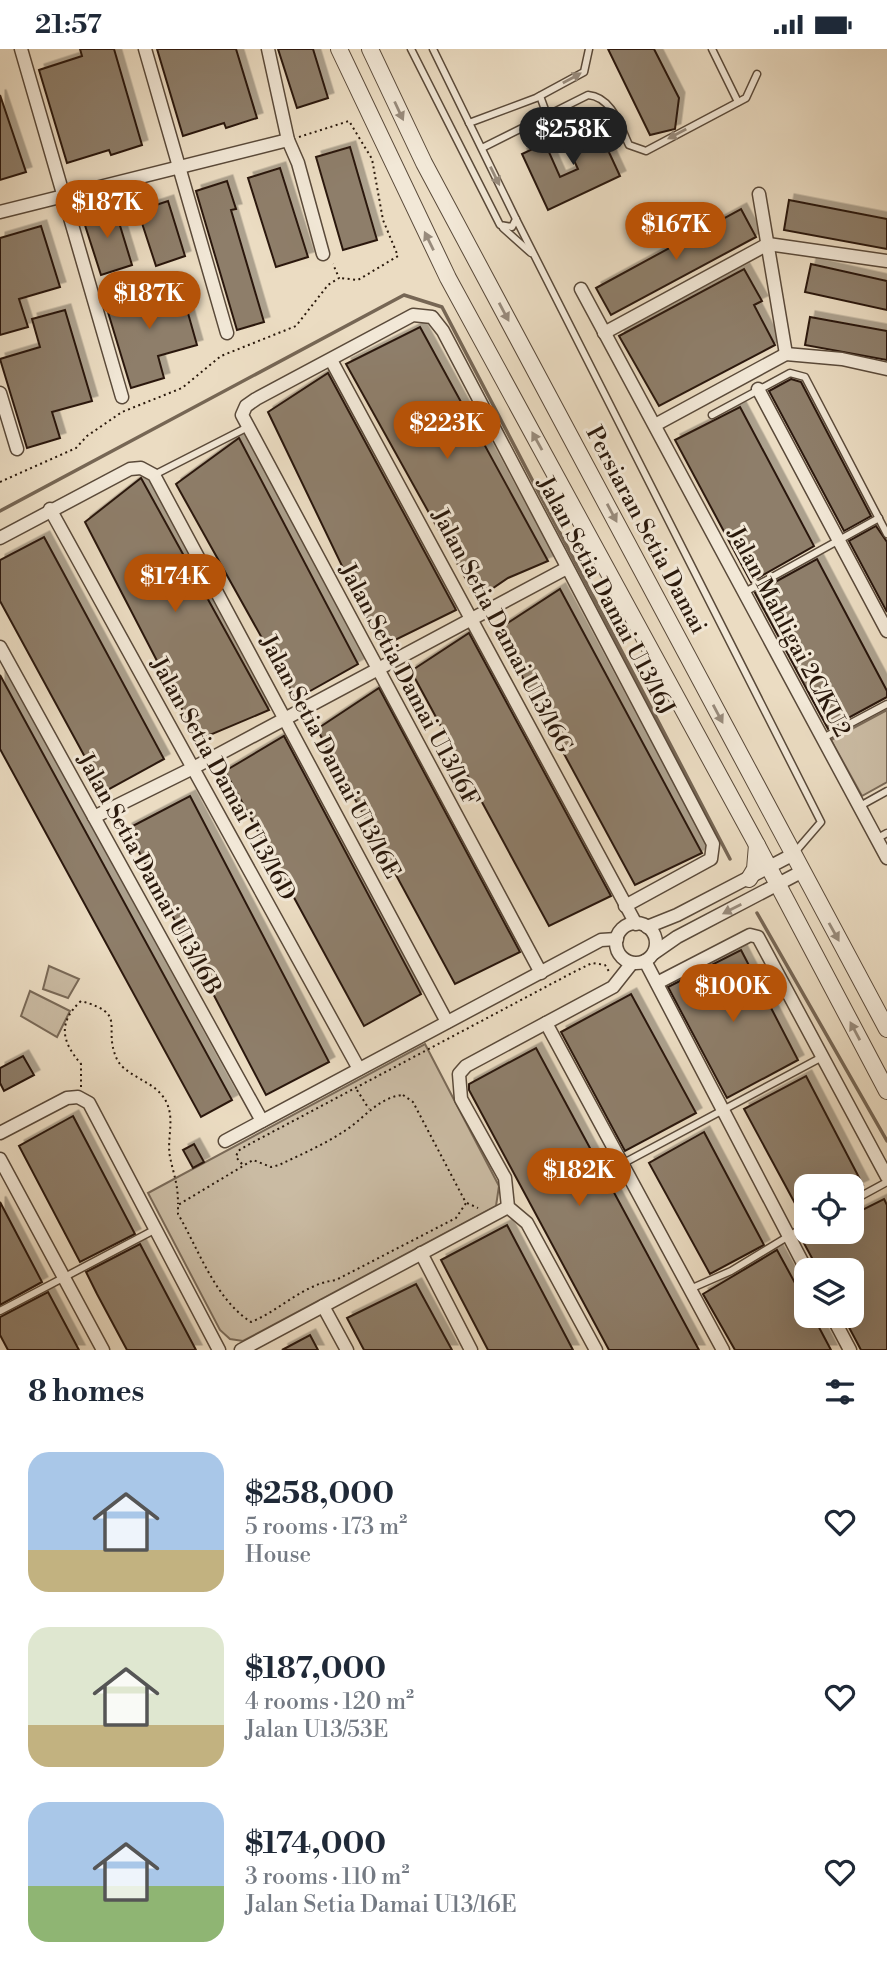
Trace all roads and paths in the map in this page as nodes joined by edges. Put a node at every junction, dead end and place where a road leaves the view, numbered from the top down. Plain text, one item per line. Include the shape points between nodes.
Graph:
1 (21, 49) edge
2 (145, 49) edge
3 (268, 49) edge
4 (339, 49) edge
5 (370, 49) edge
6 (411, 49) edge
7 (433, 49) edge
8 (589, 49) edge
9 (712, 49) edge
10 (757, 74) dead end
11 (540, 96) junction
12 (738, 102) junction
13 (547, 115) junction
14 (469, 123) junction
15 (288, 140) junction
16 (482, 148) junction
17 (177, 166) junction
18 (759, 194) dead end
19 (65, 195) junction
20 (0, 212) edge
21 (516, 219) junction
22 (500, 226) junction
23 (768, 244) junction
24 (323, 254) joint
25 (535, 257) junction
26 (887, 261) edge
27 (339, 278) junction
28 (581, 289) dead end
29 (227, 333) dead end
30 (604, 333) junction
31 (786, 354) junction
32 (331, 360) junction
33 (887, 369) edge
34 (758, 389) junction
35 (0, 393) edge
36 (122, 397) dead end
37 (712, 415) dead end
38 (244, 422) junction
39 (655, 425) junction
40 (17, 449) dead end
41 (155, 475) junction
42 (0, 482) edge
43 (50, 509) junction
44 (879, 518) junction
45 (887, 534) edge
46 (0, 538) edge
47 (839, 540) junction
48 (567, 568) junction
49 (745, 592) junction
50 (472, 619) junction
51 (887, 631) edge
52 (0, 647) edge
53 (376, 669) junction
54 (887, 704) edge
55 (286, 718) junction
56 (823, 738) junction
57 (193, 768) junction
58 (887, 792) edge
59 (860, 806) junction
60 (94, 817) junction
61 (821, 822) junction
62 (830, 822) dead end
63 (882, 836) edge
64 (757, 845) junction
65 (792, 855) junction
66 (887, 858) edge
67 (769, 868) junction
68 (801, 872) junction
69 (749, 879) junction
70 (778, 885) junction
71 (625, 906) junction
72 (641, 925) junction
73 (617, 939) junction
74 (644, 959) junction
75 (541, 973) junction
76 (617, 982) junction
77 (657, 983) junction
78 (447, 1022) junction
79 (546, 1023) junction
80 (887, 1029) edge
81 (824, 1056) junction
82 (359, 1069) junction
83 (356, 1089) junction
84 (887, 1091) edge
85 (78, 1097) junction
86 (369, 1110) junction
87 (723, 1110) junction
88 (262, 1121) junction
89 (0, 1133) edge
90 (225, 1141) dead end
91 (0, 1159) edge
92 (622, 1164) junction
93 (243, 1165) junction
94 (887, 1179) edge
95 (864, 1193) edge
96 (178, 1205) junction
97 (508, 1207) junction
98 (156, 1229) junction
99 (794, 1232) edge
100 (788, 1235) junction
101 (421, 1253) junction
102 (800, 1258) edge
103 (63, 1278) junction
104 (690, 1289) junction
105 (323, 1306) junction
106 (0, 1311) edge
107 (838, 1328) edge
108 (103, 1350) edge
109 (219, 1350) edge
110 (241, 1350) edge
111 (347, 1350) edge
112 (471, 1350) edge
113 (596, 1350) edge
114 (723, 1350) edge
115 (850, 1350) edge

1 - 19 street
2 - 17 street
3 - 15 street
64 -> 4 street via 447,278
5 -> 65 street, Persiaran Setia Damai via 424,163
6 - 22 lane
7 - 14 lane
11 -> 8 lane via 584,72
9 - 12 lane
10 - 12 lane via 751,92
11 - 13 lane
11 - 14 lane
12 -> 13 lane via 646,151 629,145 599,96 588,95
13 - 16 lane
14 - 16 lane
15 - 17 street
15 - 24 street
15 - 27 path via 349,121 372,159 383,220 398,257 358,280
16 -> 21 lane
17 - 19 street
17 - 29 street
18 - 23 street
19 - 20 street
19 - 36 street
21 - 22 lane via 512,227
21 - 25 lane
22 - 25 lane
23 - 26 street
23 - 30 street
23 - 31 street
24 - 27 path via 337,268
25 - 61 lane
27 - 42 path via 328,285 296,326 221,356 182,388 122,412 76,448
28 - 30 street, Jalan Mahligai 2C/KU2
30 - 39 street, Jalan Mahligai 2C/KU2
31 - 33 street
31 - 39 street
32 - 38 street via 256,399 246,407
32 - 48 street, Jalan Setia Damai U13/16J via 413,315 432,317
32 - 50 street, Jalan Setia Damai U13/16G
34 - 37 lane
34 - 44 lane via 790,373 805,377
34 - 47 street
35 - 40 street
38 - 41 lane
38 - 53 street, Jalan Setia Damai U13/16F
39 - 49 street, Jalan Mahligai 2C/KU2
41 - 43 street via 141,468 130,469
41 - 55 street, Jalan Setia Damai U13/16E
43 - 46 street
43 - 57 street, Jalan Setia Damai U13/16D
44 - 45 lane
44 - 47 lane
47 - 49 lane
47 - 51 street
48 - 50 street
48 - 71 street, Jalan Setia Damai U13/16J via 713,844 711,859
49 - 56 street, Jalan Mahligai 2C/KU2
50 - 53 street
50 - 71 street, Jalan Setia Damai U13/16G
52 - 60 street, Jalan Setia Damai U13/16B
53 - 55 street
53 - 75 street, Jalan Setia Damai U13/16F
54 - 56 lane
55 - 57 street
55 - 78 street, Jalan Setia Damai U13/16E
56 - 59 street, Jalan Mahligai 2C/KU2
57 - 60 street
57 - 82 street, Jalan Setia Damai U13/16D
58 - 59 lane
59 - 63 street, Jalan Mahligai 2C/KU2
60 - 88 street, Jalan Setia Damai U13/16B
61 - 62 lane
61 - 65 lane
63 - 66 street, Jalan Mahligai 2C/KU2
64 - 67 street
64 - 69 street via 755,869
65 - 67 street
65 - 68 street, Persiaran Setia Damai
67 - 69 street
67 - 70 street
68 - 70 street
68 -> 80 street, Persiaran Setia Damai
69 - 72 street
70 -> 74 street
84 -> 70 street
71 - 72 street, Jalan Setia Damai U13/16G
72 - 73 street via 624,928
72 - 74 street via 656,942
73 - 74 street via 618,951
73 - 75 street via 601,940
74 - 76 street
74 - 77 street
75 - 78 street
76 - 79 street
76 - 83 path via 605,965 592,963
77 - 81 street via 750,935 761,940
77 - 87 street
78 - 82 street
79 - 92 street
79 - 97 street via 459,1074 458,1090 505,1178
81 - 87 lane
81 - 94 street
82 - 88 street
83 - 86 path
83 - 93 path via 238,1151 236,1157
85 - 89 street via 67,1098
85 - 96 path via 83,1068 66,1048 64,1038 73,1008 81,1001 101,1006 113,1022 120,1065 161,1094 170,1110 169,1154 178,1182
85 - 98 street via 89,1103
86 - 93 path via 345,1131 279,1165 253,1160
86 - 96 path via 394,1095 412,1102 466,1203 456,1218 337,1280 317,1283 271,1314 251,1322 222,1296 178,1214
87 - 92 lane
87 - 100 street
88 - 90 street
91 - 103 street
92 - 104 street
93 - 96 path
94 - 95 lane
97 - 101 street
97 - 113 street via 527,1223
98 - 103 lane
98 - 109 street
99 - 100 lane
100 - 102 street
100 - 104 lane via 731,1271
101 - 105 street
101 - 112 street
103 - 106 lane
103 - 108 street
104 - 114 street
105 - 110 street
105 - 111 street
107 - 115 street

